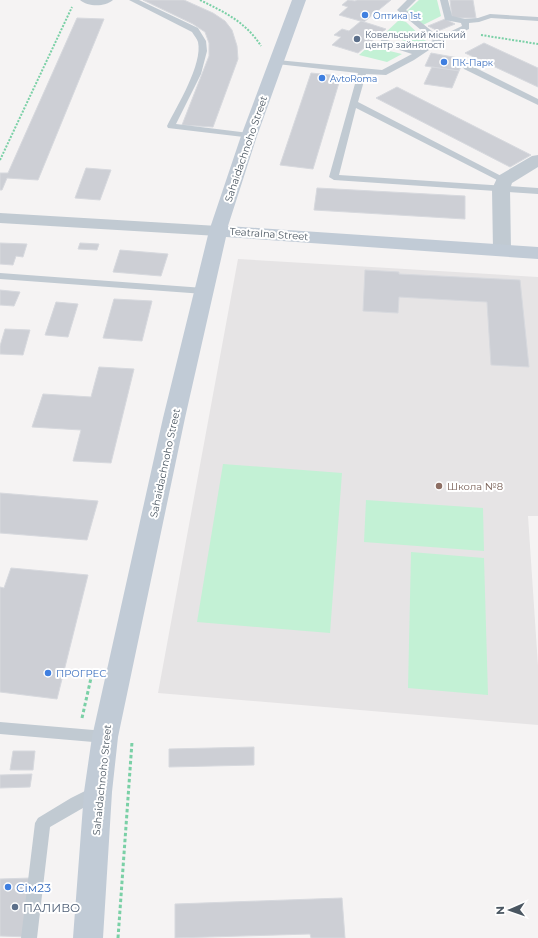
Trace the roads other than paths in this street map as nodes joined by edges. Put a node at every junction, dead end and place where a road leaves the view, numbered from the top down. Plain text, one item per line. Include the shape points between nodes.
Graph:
1 (84, 0) edge
2 (109, 0) edge
3 (133, 0) edge
4 (299, 0) edge
5 (412, 0) edge
6 (444, 0) edge
7 (538, 19) edge
8 (466, 21) junction
9 (438, 40) junction
10 (384, 42) dead end
11 (417, 53) junction
12 (277, 62) junction
13 (467, 67) dead end
14 (363, 70) junction
15 (538, 102) edge
16 (353, 103) junction
17 (249, 136) junction
18 (538, 160) edge
19 (502, 184) junction
20 (538, 191) edge
21 (226, 205) junction
22 (0, 218) edge
23 (218, 231) junction
24 (263, 234) junction
25 (502, 250) junction
26 (538, 253) edge
27 (0, 276) edge
28 (204, 291) junction
29 (0, 728) edge
30 (105, 737) junction
31 (98, 792) junction
32 (29, 938) edge
33 (88, 938) edge

1 - 2 lane via 90,3
3 - 17 lane via 195,30 202,41 203,51 197,74 171,126
4 - 12 main road, Sahaidachnoho Street
5 - 9 lane via 401,10
6 - 8 lane via 448,18
7 - 8 lane via 490,16
8 - 9 lane via 466,27
9 - 11 lane
10 - 11 lane
11 - 14 lane via 383,73
12 - 14 lane
12 - 17 main road, Sahaidachnoho Street
13 - 15 lane
14 - 16 lane
16 - 19 lane
16 - 19 lane via 334,177
17 - 21 main road, Sahaidachnoho Street
18 - 19 street
19 - 20 lane
19 - 25 street
21 - 23 main road, Sahaidachnoho Street
21 - 24 main road via 233,218 247,228
22 - 23 street, Teatralna Street
23 - 24 main road, Teatralna Street
23 - 28 main road, Sahaidachnoho Street
24 - 25 main road, Teatralna Street
25 - 26 main road, Teatralna Street
27 - 28 lane
28 - 30 main road, Sahaidachnoho Street
29 - 30 lane
30 - 31 main road, Sahaidachnoho Street
31 - 32 lane via 43,823
31 - 33 main road, Sahaidachnoho Street

